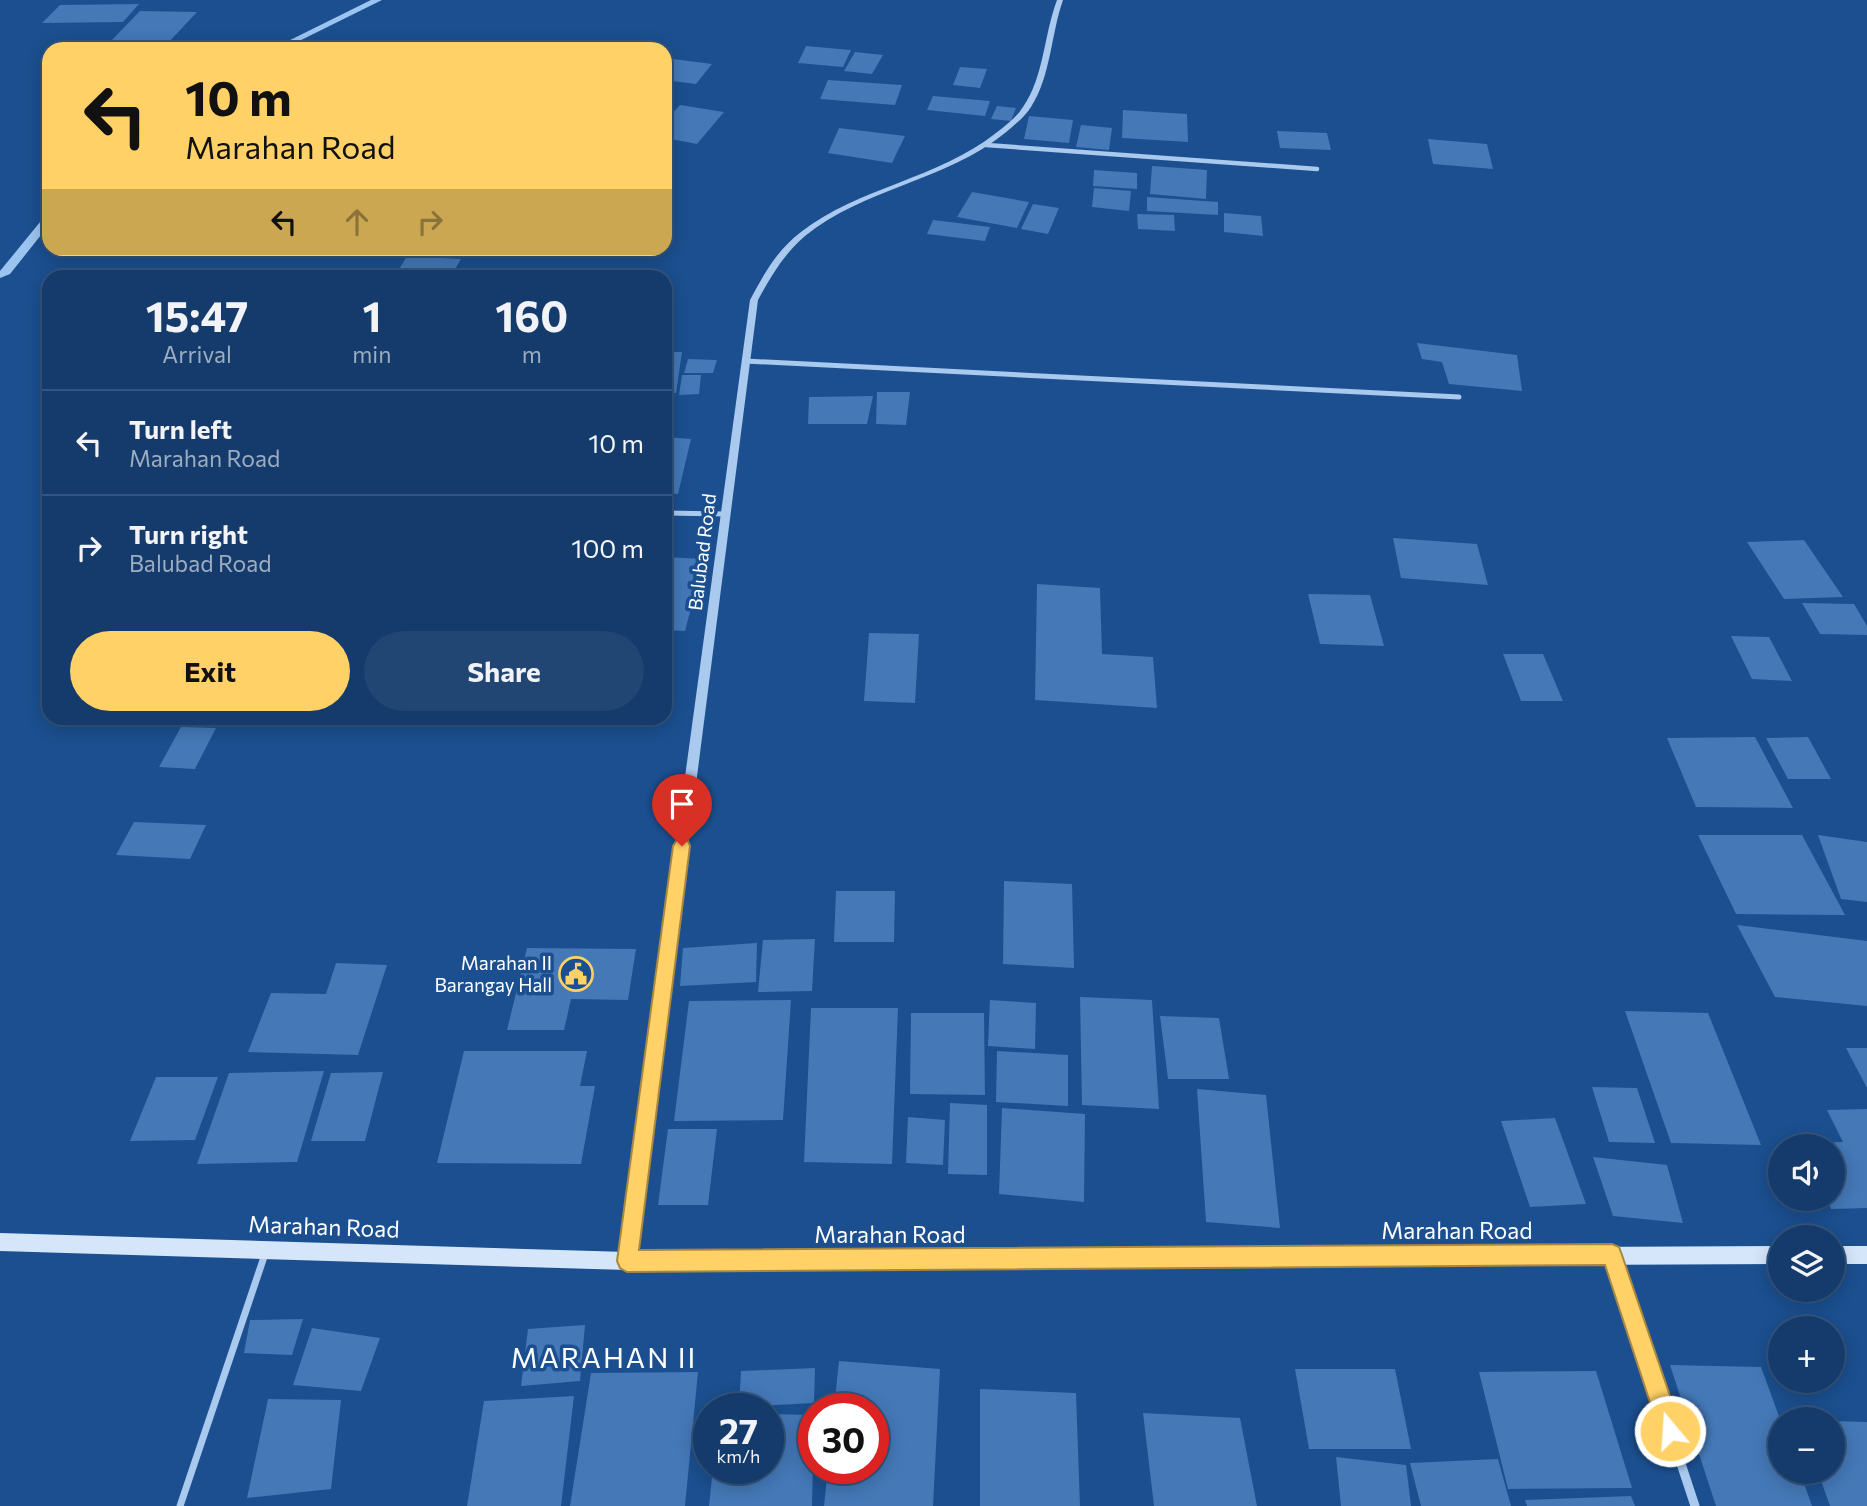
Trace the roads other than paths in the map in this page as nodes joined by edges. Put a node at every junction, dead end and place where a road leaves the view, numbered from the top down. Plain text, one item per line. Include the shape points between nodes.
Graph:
1 (1060, 0) edge
2 (986, 145) junction
3 (1317, 169) dead end
4 (746, 361) junction
5 (1459, 397) dead end
6 (672, 513) edge
7 (725, 514) junction
8 (0, 1242) edge
9 (266, 1250) junction
10 (1612, 1255) junction
11 (1768, 1255) edge
12 (1845, 1255) edge
13 (1867, 1255) edge
14 (627, 1261) junction
15 (180, 1506) edge
16 (1695, 1506) edge

1 - 2 street, Balubad Road via 1038,86 1019,117
2 - 3 street
2 - 4 street, Balubad Road via 824,218 787,246 762,278 754,300
4 - 5 street
4 - 7 street, Balubad Road
6 - 7 street
7 - 14 street, Balubad Road
8 - 9 main road, Marahan Road
9 - 14 main road, Marahan Road
9 - 15 lane
10 - 11 main road, Marahan Road
10 - 14 main road, Marahan Road
10 - 16 street
12 - 13 main road

